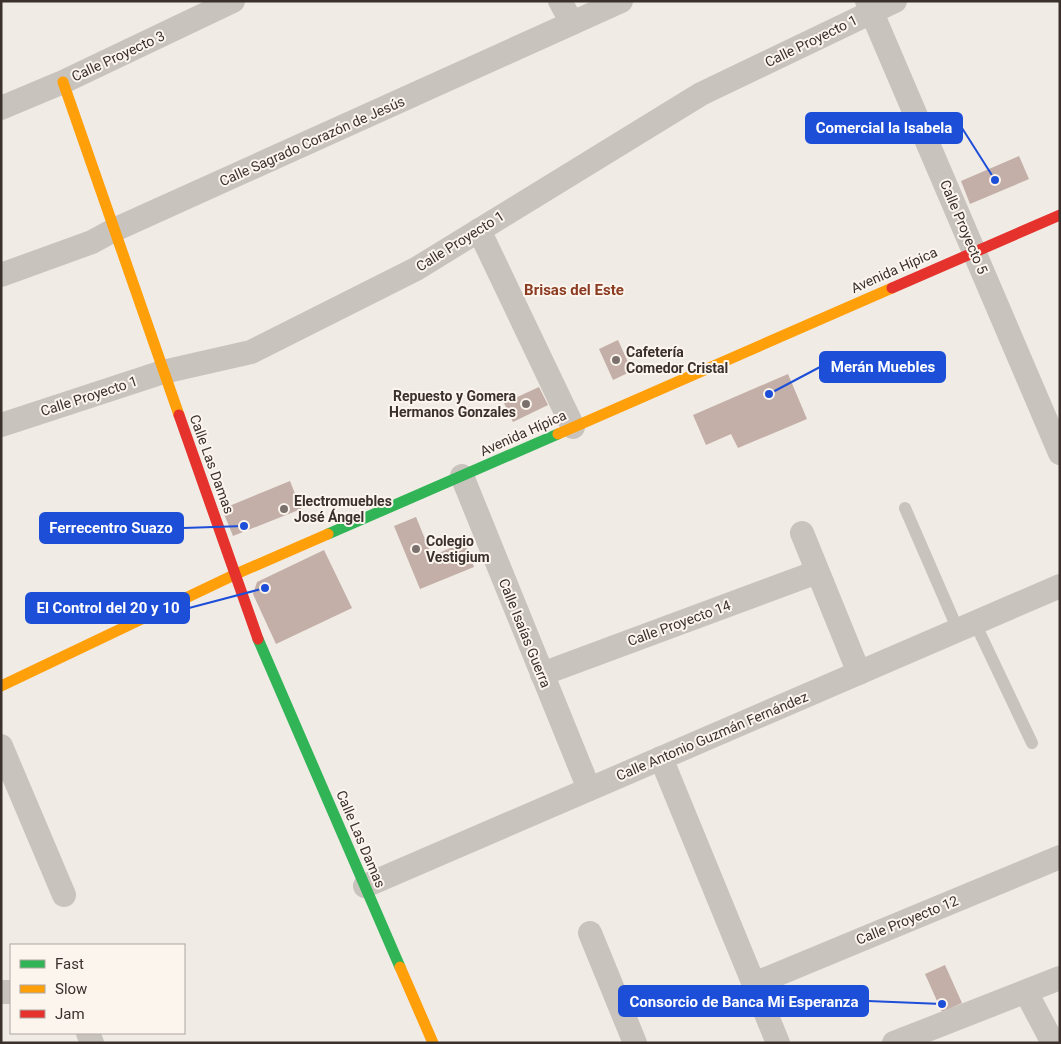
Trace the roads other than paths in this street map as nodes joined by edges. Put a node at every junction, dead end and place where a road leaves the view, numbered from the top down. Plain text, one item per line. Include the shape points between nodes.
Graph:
1 (233, 1) edge
2 (560, 1) edge
3 (621, 1) edge
4 (895, 1) edge
5 (869, 7) edge
6 (572, 23) junction
7 (63, 82) junction
8 (1, 108) edge
9 (1060, 215) edge
10 (114, 230) junction
11 (479, 230) junction
12 (975, 251) junction
13 (1, 275) edge
14 (163, 372) junction
15 (1, 426) edge
16 (573, 427) junction
17 (1060, 454) edge
18 (462, 476) junction
19 (905, 508) dead end
20 (802, 533) dead end
21 (817, 572) junction
22 (236, 574) junction
23 (1060, 586) edge
24 (967, 626) junction
25 (859, 673) junction
26 (542, 674) junction
27 (1, 686) edge
28 (1032, 744) dead end
29 (1, 746) edge
30 (661, 758) junction
31 (589, 789) junction
32 (1060, 857) edge
33 (365, 886) junction
34 (64, 895) dead end
35 (590, 932) dead end
36 (1060, 978) edge
37 (754, 984) junction
38 (1026, 992) junction
39 (906, 1041) edge
40 (433, 1043) edge
41 (635, 1043) edge
42 (778, 1043) edge
43 (1053, 1043) edge

1 - 7 street, Calle Proyecto 3
2 - 6 street
3 - 6 street, Calle Sagrado Corazón de Jesús
4 - 5 street, Calle Proyecto 1
5 - 11 street, Calle Proyecto 1 via 701,94
5 - 12 street, Calle Proyecto 5
6 - 10 street, Calle Sagrado Corazón de Jesús
7 - 8 street, Calle Proyecto 3
7 - 10 street, Calle Las Damas
9 - 12 street, Avenida Hípica
10 - 13 street, Calle Sagrado Corazón de Jesús via 92,242
10 - 14 street, Calle Las Damas
11 - 14 street, Calle Proyecto 1 via 416,269 250,352
11 - 16 street
12 - 16 street, Avenida Hípica
12 - 17 street, Calle Proyecto 5
14 - 15 street, Calle Proyecto 1
14 - 22 street, Calle Las Damas
16 - 18 street, Avenida Hípica
18 - 22 street, Avenida Hípica
18 - 26 street, Calle Isaías Guerra
19 - 24 lane
20 - 21 street
21 - 25 street
21 - 26 street, Calle Proyecto 14
22 - 27 street, Avenida Hípica
22 - 33 street, Calle Las Damas via 253,627
23 - 24 street, Calle Antonio Guzmán Fernández
24 - 25 street, Calle Antonio Guzmán Fernández
24 - 28 lane
25 - 30 street, Calle Antonio Guzmán Fernández
26 - 31 street, Calle Isaías Guerra
29 - 34 street
30 - 31 street, Calle Antonio Guzmán Fernández
30 - 37 street
31 - 33 street, Calle Antonio Guzmán Fernández
32 - 37 street, Calle Proyecto 12
33 - 40 street, Calle Las Damas
35 - 41 street
36 - 38 street
37 - 42 street
38 - 39 street
38 - 43 street

